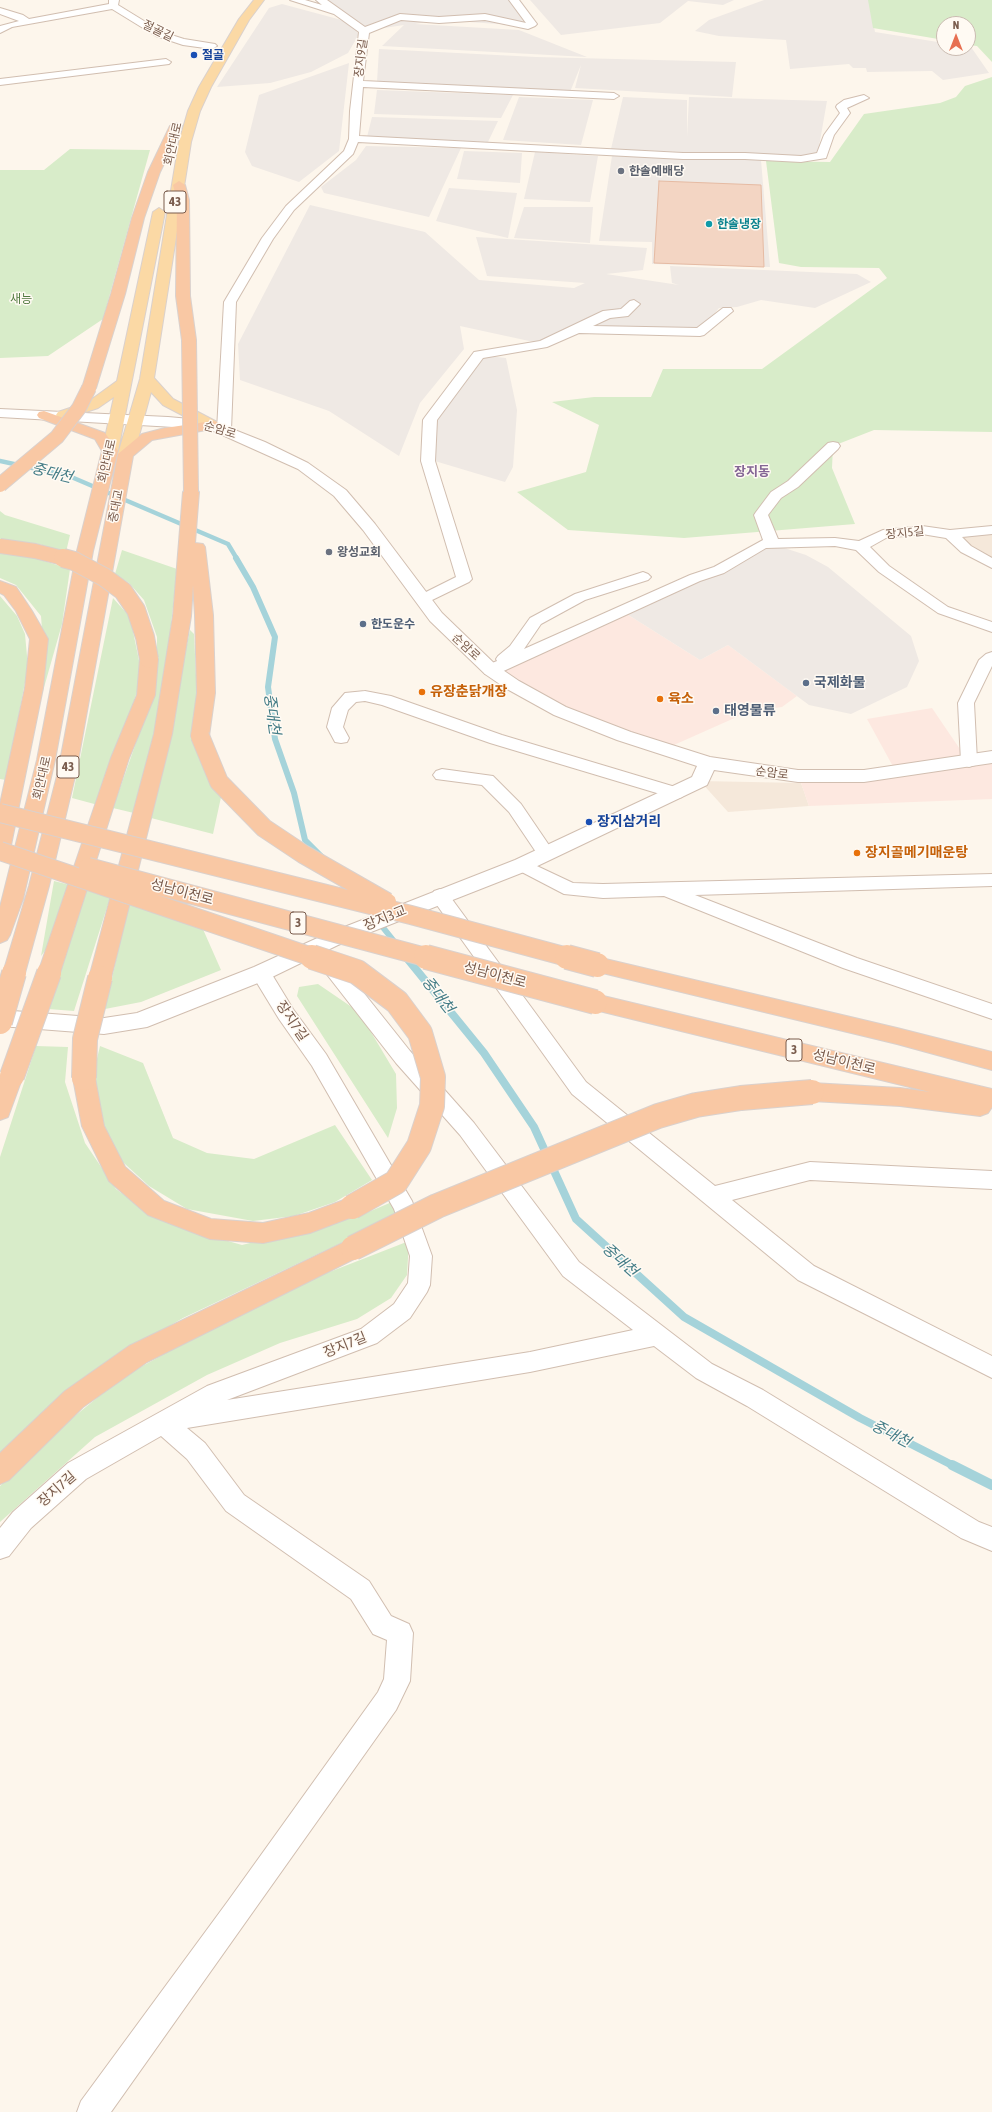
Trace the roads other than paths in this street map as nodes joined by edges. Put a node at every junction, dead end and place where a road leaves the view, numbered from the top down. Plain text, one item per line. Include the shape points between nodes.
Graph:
1 (246, 0) edge
2 (259, 0) edge
3 (295, 0) edge
4 (320, 0) edge
5 (514, 0) edge
6 (114, 3) edge
7 (0, 11) edge
8 (341, 13) junction
9 (27, 22) junction
10 (0, 29) edge
11 (364, 30) junction
12 (212, 46) junction
13 (204, 60) dead end
14 (166, 62) dead end
15 (0, 82) edge
16 (358, 84) junction
17 (614, 96) dead end
18 (864, 98) dead end
19 (186, 100) dead end
20 (176, 126) junction
21 (354, 139) junction
22 (166, 178) dead end
23 (179, 184) junction
24 (161, 200) dead end
25 (634, 304) dead end
26 (727, 311) dead end
27 (577, 329) junction
28 (147, 379) junction
29 (124, 383) junction
30 (0, 413) edge
31 (44, 415) junction
32 (63, 415) junction
33 (116, 418) junction
34 (134, 419) junction
35 (218, 428) junction
36 (833, 446) dead end
37 (110, 452) junction
38 (126, 454) junction
39 (0, 485) edge
40 (191, 492) junction
41 (992, 530) edge
42 (950, 534) junction
43 (772, 544) junction
44 (0, 546) edge
45 (861, 546) junction
46 (106, 557) joint
47 (992, 564) edge
48 (643, 577) dead end
49 (0, 586) edge
50 (423, 599) junction
51 (992, 628) edge
52 (992, 657) edge
53 (491, 670) junction
54 (342, 738) dead end
55 (992, 757) edge
56 (968, 761) junction
57 (708, 763) junction
58 (442, 775) dead end
59 (676, 793) junction
60 (0, 813) edge
61 (0, 844) edge
62 (0, 850) edge
63 (546, 854) junction
64 (522, 865) junction
65 (992, 880) edge
66 (664, 890) junction
67 (440, 896) junction
68 (411, 915) junction
69 (0, 935) edge
70 (324, 944) junction
71 (261, 973) junction
72 (992, 1012) edge
73 (0, 1018) edge
74 (0, 1022) edge
75 (992, 1061) edge
76 (992, 1098) edge
77 (992, 1109) edge
78 (0, 1111) edge
79 (992, 1180) edge
80 (711, 1196) junction
81 (657, 1335) junction
82 (992, 1368) edge
83 (162, 1422) junction
84 (0, 1471) edge
85 (992, 1539) edge
86 (0, 1547) edge
87 (92, 2112) edge

1 - 12 main road
2 - 23 main road, 회안대로 / 43 via 244,19 194,111 185,142
3 - 8 street
4 - 8 street, 장지9길
5 - 11 street via 532,24 514,24 485,17 439,20 400,17
6 - 9 street
6 - 12 street, 절골길 via 159,34 183,42
7 - 9 street
8 - 11 street, 장지9길
9 - 10 street
11 - 16 street, 장지9길
12 - 13 main road
14 - 15 street
16 - 17 street
16 - 21 street, 장지9길
18 - 21 street via 848,102 841,107 845,113 829,135 822,156 817,158 683,156
19 - 20 main road, 회안대로 / 43
20 - 22 main road, 회안대로 / 43
20 - 39 highway, bridge via 154,172 138,218 89,388 79,408 57,437
21 - 35 street via 349,152 290,208 268,238 230,302
23 - 28 main road, 회안대로 / 43
23 - 40 highway, bridge via 183,200 183,296 189,340
24 - 29 main road, 회안대로 / 43
25 - 27 street via 624,313 607,314
26 - 27 street via 700,332
27 - 50 street via 543,344 479,355 430,420 428,462 464,579
28 - 34 main road, 회안대로 / 43
28 - 35 main road via 168,402
29 - 32 main road via 93,404
29 - 33 main road, 회안대로 / 43
30 - 31 street, 순암로
31 - 32 street, 순암로
31 - 37 highway via 100,436
32 - 33 street, 순암로
33 - 34 street, 순암로
33 - 37 main road, 회안대로 / 43
34 - 35 street, 순암로
34 - 38 main road, 회안대로 / 43
35 - 38 highway via 165,432 148,437
35 - 50 street, 순암로 via 260,444 302,466 340,493 369,526
36 - 43 street via 793,484 776,495 761,515
37 - 69 highway, 회안대로 / 43 via 86,551 46,760 13,899
38 - 46 highway, 중대교 / 43
40 - 62 highway, bridge via 182,616 163,734 100,978 85,1039 84,1078 93,1126 117,1174 156,1208 210,1229 263,1233 310,1223 352,1208 396,1182 419,1146 432,1106 433,1077 420,1033 397,1002 357,972
40 - 68 highway, bridge via 204,615 206,693 200,736 219,782 264,828 303,854
41 - 42 street, 장지5길
42 - 45 street, 장지5길 via 922,530 883,534
42 - 47 street via 966,549
43 - 45 street via 835,542
43 - 53 street via 762,544 719,570 695,578
44 - 78 highway, bridge via 74,561 104,577 123,591 136,610 149,658 146,695 120,758
45 - 51 street via 884,569 943,610
46 - 74 highway, 회안대로 / 43, bridge via 67,772 39,886
48 - 53 street via 580,597 535,621 516,649
49 - 62 highway via 10,591 39,639 34,688
50 - 53 street, 순암로 via 450,632
52 - 56 street via 966,704
53 - 57 street, 순암로 via 535,698 587,722
54 - 59 street via 335,727 340,708 351,697 365,696 385,700 496,739
55 - 56 street, 순암로
56 - 57 street, 순암로 via 888,774 832,778 761,772
57 - 59 street, 장지3교 via 700,781
58 - 63 street via 487,780 515,808
59 - 63 street, 장지3교
60 - 68 highway, bridge
61 - 76 highway, 성남이천로 / 3, bridge via 595,1002
63 - 64 street, 장지3교
64 - 66 street via 570,889
64 - 67 street, 장지3교
65 - 66 street
66 - 72 street via 850,963
67 - 70 street, 장지3교, bridge
67 - 80 street via 579,1088
68 - 75 highway, bridge via 597,965
70 - 71 street
70 - 81 street via 403,1057 467,1129 571,1269
71 - 73 street via 139,1021 104,1026
71 - 83 street, 장지7길 via 319,1060 404,1208 421,1256 419,1285 402,1311 369,1336 214,1394
77 - 84 highway, bridge via 900,1097 812,1092 696,1105 658,1116 437,1206 138,1354 74,1399
79 - 80 street via 810,1171
80 - 82 street via 806,1273
81 - 83 street via 530,1362
81 - 85 street via 704,1371 755,1398 970,1530
83 - 86 street, 장지7길 via 77,1471 22,1520
83 - 87 street via 196,1451 235,1503 360,1590 382,1625 400,1633 397,1681 387,1701

